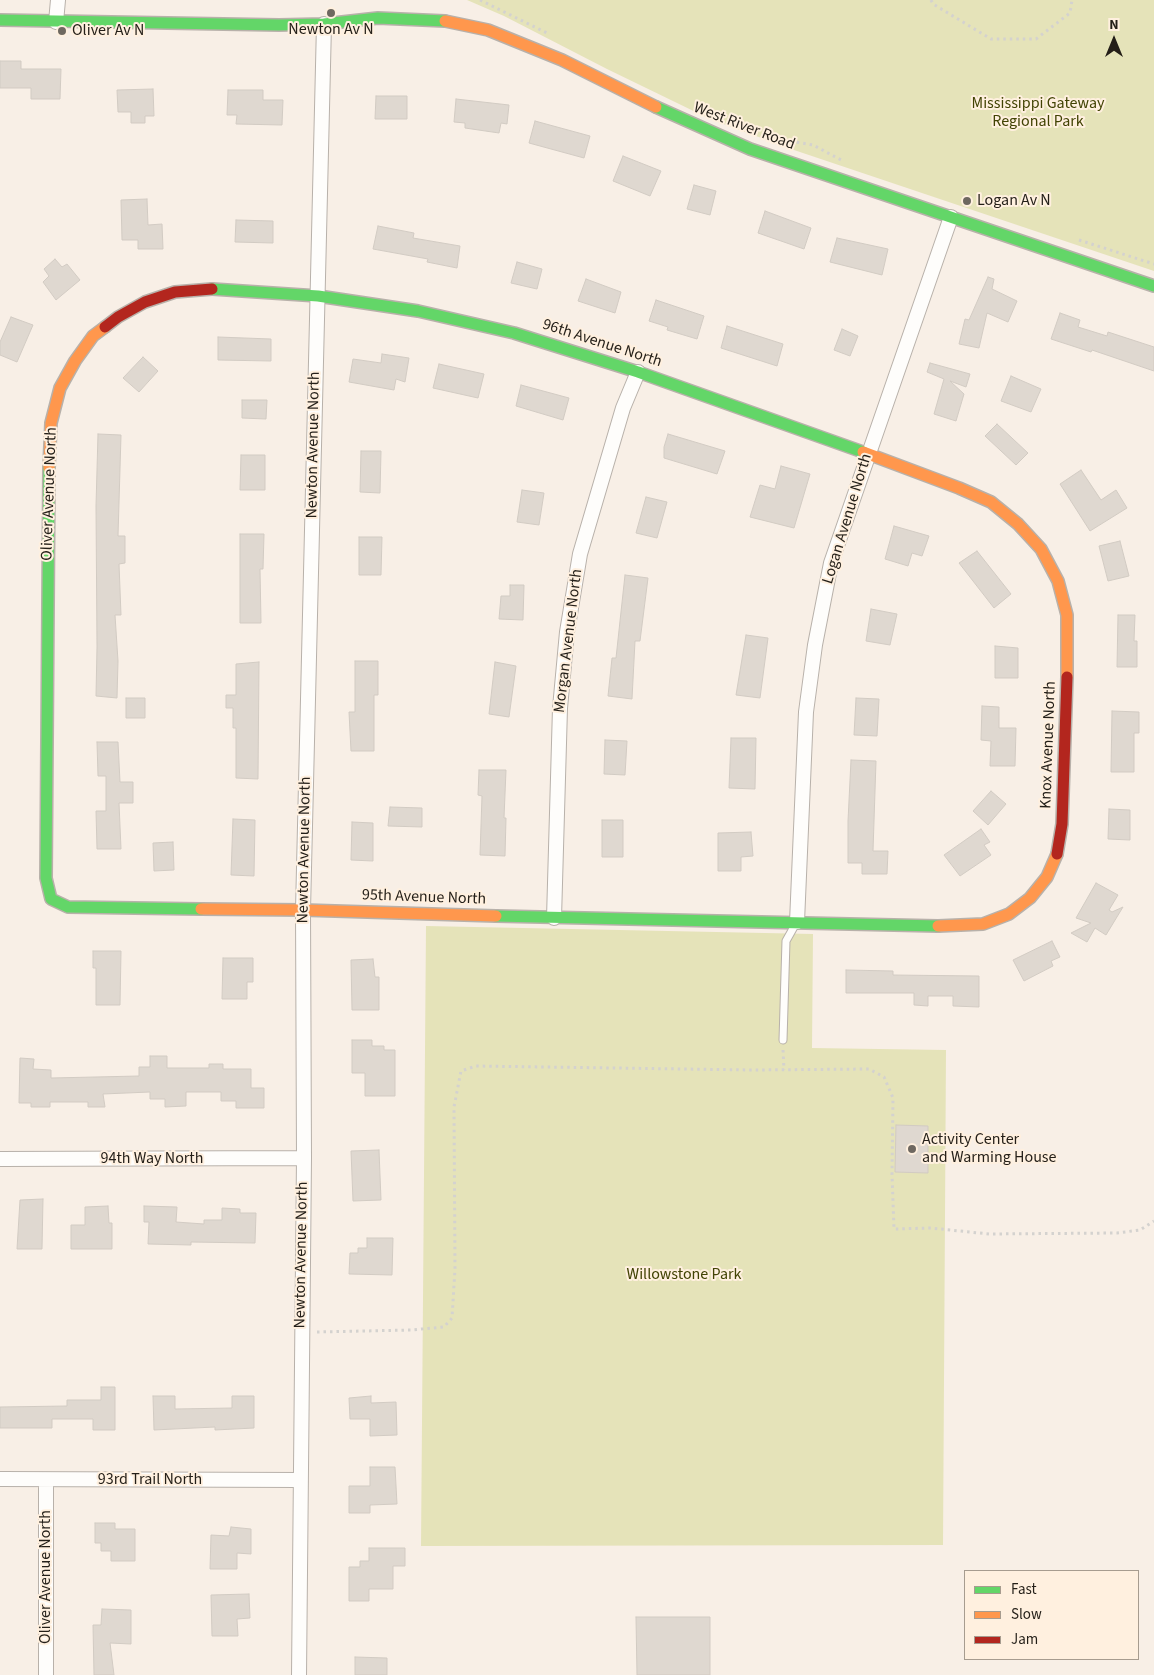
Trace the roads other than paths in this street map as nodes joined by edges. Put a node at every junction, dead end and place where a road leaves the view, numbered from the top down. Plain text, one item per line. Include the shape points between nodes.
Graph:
1 (58, 0) edge
2 (0, 20) edge
3 (56, 22) junction
4 (324, 24) junction
5 (951, 217) junction
6 (1154, 286) edge
7 (318, 296) junction
8 (638, 372) junction
9 (868, 454) junction
10 (51, 899) joint
11 (303, 910) junction
12 (554, 918) junction
13 (797, 922) junction
14 (783, 1040) road end
15 (304, 1158) junction
16 (0, 1159) edge
17 (0, 1479) edge
18 (46, 1480) junction
19 (300, 1480) junction
20 (46, 1675) edge
21 (299, 1675) edge

1 - 3 street
2 - 3 street, West River Road
3 - 4 street, West River Road
4 - 5 street, West River Road via 401,18 454,22 488,30 562,60 723,138
4 - 7 street, Newton Avenue North
5 - 6 street, West River Road
5 - 9 street, Logan Avenue North
7 - 8 street, 96th Avenue North via 418,311 514,333
7 - 10 street, Oliver Avenue North via 212,289 176,292 145,302 94,336 75,360 60,388 51,424 49,451 46,878
7 - 11 street, Newton Avenue North
8 - 9 street, 96th Avenue North
8 - 12 street, Morgan Avenue North via 623,408 580,554 568,632 560,708
9 - 13 street, Logan Avenue North via 831,563 815,645 806,712
9 - 13 street, Knox Avenue North via 991,502 1041,549 1058,581 1067,615 1068,650 1059,851 1047,877 1030,898 1009,914 983,924
10 - 11 street, 95th Avenue North via 68,907
11 - 12 street, 95th Avenue North
11 - 15 street, Newton Avenue North
12 - 13 street, 95th Avenue North
13 - 14 lane via 786,941
15 - 16 street, 94th Way North
15 - 19 street, Newton Avenue North
17 - 18 street, 93rd Trail North
18 - 19 street, 93rd Trail North
18 - 20 street, Oliver Avenue North
19 - 21 street, Newton Avenue North

